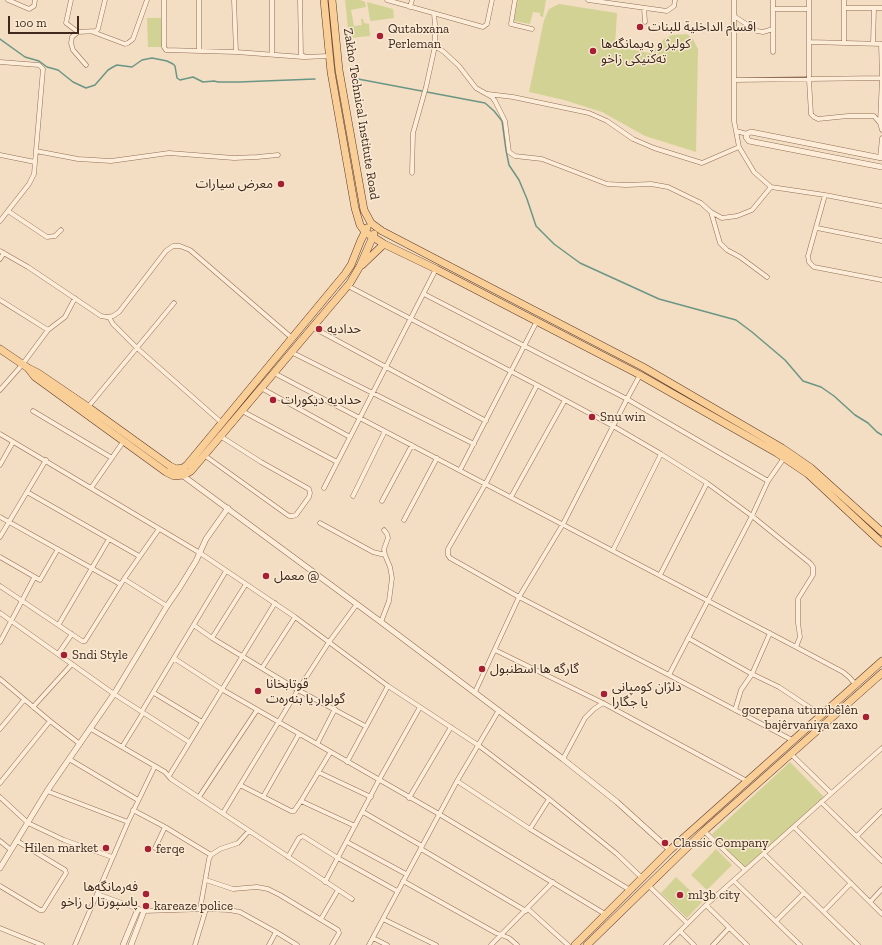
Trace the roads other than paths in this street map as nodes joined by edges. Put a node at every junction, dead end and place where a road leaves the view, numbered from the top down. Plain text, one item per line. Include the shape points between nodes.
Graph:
1 (8, 0) edge
2 (35, 0) edge
3 (71, 0) edge
4 (105, 0) edge
5 (147, 0) edge
6 (164, 0) edge
7 (199, 0) edge
8 (234, 0) edge
9 (272, 0) edge
10 (300, 0) edge
11 (324, 0) edge
12 (332, 0) edge
13 (387, 0) edge
14 (412, 0) edge
15 (492, 0) edge
16 (515, 0) edge
17 (588, 0) edge
18 (675, 0) edge
19 (734, 0) edge
20 (773, 0) edge
21 (809, 0) edge
22 (844, 0) edge
23 (410, 7) junction
24 (644, 8) junction
25 (809, 8) junction
26 (844, 8) junction
27 (874, 8) junction
28 (882, 8) edge
29 (773, 9) junction
30 (434, 14) junction
31 (734, 16) junction
32 (645, 22) dead end
33 (532, 29) dead end
34 (773, 30) junction
35 (78, 32) junction
36 (93, 32) junction
37 (810, 42) junction
38 (844, 43) junction
39 (873, 44) junction
40 (882, 44) edge
41 (435, 46) junction
42 (199, 51) junction
43 (236, 52) junction
44 (773, 52) dead end
45 (272, 54) junction
46 (303, 56) junction
47 (329, 56) junction
48 (0, 62) edge
49 (86, 65) dead end
50 (882, 78) edge
51 (734, 80) junction
52 (809, 80) junction
53 (483, 93) junction
54 (880, 123) junction
55 (882, 130) edge
56 (736, 131) junction
57 (747, 134) junction
58 (882, 138) edge
59 (739, 147) junction
60 (36, 151) junction
61 (278, 155) dead end
62 (0, 156) edge
63 (881, 158) edge
64 (35, 162) junction
65 (882, 167) edge
66 (412, 173) dead end
67 (771, 187) junction
68 (825, 195) junction
69 (882, 206) edge
70 (8, 211) junction
71 (711, 212) junction
72 (0, 221) edge
73 (371, 223) junction
74 (377, 228) junction
75 (816, 228) junction
76 (61, 230) dead end
77 (365, 232) junction
78 (372, 238) junction
79 (882, 241) edge
80 (384, 244) junction
81 (2, 252) edge
82 (0, 259) edge
83 (353, 261) junction
84 (360, 266) junction
85 (436, 269) junction
86 (767, 277) dead end
87 (882, 280) edge
88 (348, 285) junction
89 (424, 294) junction
90 (75, 298) junction
91 (0, 300) edge
92 (174, 303) dead end
93 (109, 317) junction
94 (410, 319) junction
95 (537, 321) junction
96 (312, 327) junction
97 (48, 330) junction
98 (292, 338) junction
99 (524, 346) junction
100 (0, 348) edge
101 (137, 348) junction
102 (291, 352) junction
103 (25, 366) junction
104 (386, 366) junction
105 (511, 371) junction
106 (274, 373) junction
107 (640, 375) junction
108 (537, 384) junction
109 (260, 388) junction
110 (0, 390) edge
111 (373, 393) junction
112 (627, 399) junction
113 (565, 400) junction
114 (88, 407) junction
115 (33, 411) dead end
116 (242, 411) junction
117 (360, 418) junction
118 (486, 421) junction
119 (222, 423) junction
120 (613, 426) junction
121 (385, 431) junction
122 (0, 434) edge
123 (220, 436) junction
124 (350, 437) junction
125 (13, 442) junction
126 (123, 442) junction
127 (474, 444) junction
128 (412, 445) junction
129 (661, 454) junction
130 (204, 455) junction
131 (112, 458) junction
132 (437, 458) junction
133 (785, 458) junction
134 (46, 460) junction
135 (337, 462) junction
136 (0, 465) edge
137 (460, 470) junction
138 (180, 472) junction
139 (768, 481) junction
140 (707, 483) junction
141 (486, 484) junction
142 (92, 488) junction
143 (324, 488) dead end
144 (27, 492) junction
145 (353, 496) dead end
146 (511, 497) junction
147 (382, 501) dead end
148 (228, 508) junction
149 (752, 516) junction
150 (0, 517) edge
151 (404, 520) dead end
152 (8, 521) junction
153 (320, 523) dead end
154 (563, 524) junction
155 (159, 529) junction
156 (384, 530) dead end
157 (882, 532) edge
158 (0, 537) edge
159 (109, 539) junction
160 (882, 543) edge
161 (58, 549) junction
162 (613, 550) junction
163 (200, 553) junction
164 (385, 555) junction
165 (139, 556) junction
166 (0, 557) edge
167 (93, 569) junction
168 (226, 571) junction
169 (660, 575) junction
170 (34, 578) junction
171 (124, 578) junction
172 (120, 584) junction
173 (246, 584) junction
174 (0, 586) edge
175 (520, 597) junction
176 (22, 600) junction
177 (707, 601) junction
178 (275, 603) junction
179 (357, 604) junction
180 (167, 606) junction
181 (0, 613) edge
182 (295, 617) junction
183 (12, 622) junction
184 (381, 622) junction
185 (59, 624) junction
186 (194, 626) junction
187 (770, 633) junction
188 (72, 634) junction
189 (212, 638) junction
190 (688, 638) junction
191 (0, 642) edge
192 (329, 642) junction
193 (796, 647) junction
194 (495, 650) junction
195 (58, 654) junction
196 (243, 657) junction
197 (175, 658) junction
198 (882, 661) edge
199 (72, 664) junction
200 (262, 668) junction
201 (882, 673) edge
202 (752, 674) junction
203 (669, 675) junction
204 (0, 679) edge
205 (856, 685) junction
206 (388, 686) junction
207 (223, 690) junction
208 (298, 690) junction
209 (475, 692) junction
210 (154, 693) junction
211 (114, 694) junction
212 (24, 700) junction
213 (603, 703) junction
214 (33, 707) junction
215 (420, 707) junction
216 (335, 709) junction
217 (257, 710) junction
218 (500, 710) junction
219 (735, 710) junction
220 (143, 712) junction
221 (821, 715) junction
222 (50, 721) junction
223 (202, 722) junction
224 (279, 723) junction
225 (365, 726) junction
226 (451, 727) junction
227 (0, 729) edge
228 (91, 729) junction
229 (299, 734) junction
230 (792, 740) junction
231 (189, 742) junction
232 (80, 744) junction
233 (317, 744) junction
234 (478, 745) junction
235 (122, 747) junction
236 (882, 748) edge
237 (330, 753) junction
238 (791, 754) junction
239 (69, 759) junction
240 (563, 759) junction
241 (346, 762) junction
242 (155, 766) junction
243 (318, 772) junction
244 (169, 776) junction
245 (379, 780) junction
246 (457, 781) junction
247 (747, 781) junction
248 (0, 783) edge
249 (240, 785) junction
250 (47, 791) junction
251 (831, 793) junction
252 (0, 797) edge
253 (199, 797) junction
254 (263, 797) junction
255 (370, 797) junction
256 (408, 798) junction
257 (550, 799) junction
258 (138, 800) junction
259 (301, 801) junction
260 (822, 802) junction
261 (133, 810) junction
262 (882, 811) edge
263 (363, 812) junction
264 (223, 813) junction
265 (438, 814) junction
266 (128, 822) junction
267 (28, 823) junction
268 (355, 826) junction
269 (165, 827) junction
270 (794, 827) junction
271 (530, 829) junction
272 (249, 831) junction
273 (704, 831) junction
274 (857, 836) junction
275 (0, 841) edge
276 (17, 841) junction
277 (347, 842) junction
278 (422, 847) junction
279 (155, 848) dead end
280 (11, 850) junction
281 (670, 850) junction
282 (764, 854) junction
283 (211, 855) junction
284 (112, 857) junction
285 (288, 858) junction
286 (338, 858) junction
287 (882, 861) edge
288 (0, 868) edge
289 (745, 870) junction
290 (406, 874) junction
291 (642, 878) junction
292 (206, 880) junction
293 (403, 881) junction
294 (734, 881) junction
295 (325, 882) junction
296 (554, 882) junction
297 (851, 883) junction
298 (648, 885) junction
299 (0, 886) edge
300 (882, 889) edge
301 (338, 890) junction
302 (630, 890) junction
303 (397, 892) junction
304 (804, 893) junction
305 (97, 894) junction
306 (352, 899) dead end
307 (619, 901) junction
308 (870, 902) junction
309 (706, 905) junction
310 (625, 907) junction
311 (138, 909) junction
312 (200, 909) junction
313 (206, 909) junction
314 (527, 910) junction
315 (144, 911) junction
316 (824, 911) junction
317 (605, 914) junction
318 (882, 914) edge
319 (321, 919) junction
320 (383, 919) junction
321 (776, 921) junction
322 (687, 923) junction
323 (0, 928) edge
324 (729, 928) junction
325 (680, 931) junction
326 (276, 932) junction
327 (501, 935) junction
328 (373, 938) junction
329 (796, 941) junction
330 (692, 944) edge
331 (42, 945) edge
332 (75, 945) edge
333 (123, 945) edge
334 (132, 945) edge
335 (195, 945) edge
336 (269, 945) edge
337 (297, 945) edge
338 (332, 945) edge
339 (369, 945) edge
340 (387, 945) edge
341 (436, 945) edge
342 (491, 945) edge
343 (517, 945) edge
344 (568, 945) edge
345 (575, 945) edge
346 (587, 945) edge
347 (666, 945) edge
348 (713, 945) edge
349 (747, 945) edge
350 (792, 945) edge
351 (800, 945) edge
352 (858, 945) edge

1 - 2 street via 29,9
3 - 35 street via 66,23
4 - 36 street via 98,29
5 - 36 street via 133,38 128,43
6 - 42 street via 164,48
7 - 42 street
8 - 43 street
9 - 45 street
10 - 46 street
11 - 47 main road
12 - 73 main road, Zakho Technical Institute Road via 340,78 364,210
13 - 23 street
14 - 23 street
15 - 30 street via 487,24 483,27
16 - 33 street via 511,24
17 - 24 street
18 - 24 street via 670,10
19 - 31 street
20 - 29 street
21 - 25 street
22 - 26 street
23 - 30 street
24 - 32 street
25 - 29 street
25 - 37 street
26 - 27 street
26 - 38 street
27 - 28 street
27 - 39 street
29 - 34 street
30 - 41 street
31 - 34 street via 757,31
31 - 51 street
34 - 44 street
35 - 36 street
35 - 49 street via 72,37 72,50
37 - 38 street
37 - 52 street
38 - 39 street
39 - 40 street
40 - 50 street
41 - 53 street via 452,59
41 - 66 street via 413,133
42 - 43 street
43 - 45 street
45 - 46 street
46 - 47 street
47 - 77 main road via 355,208
48 - 60 street via 39,65 43,69
50 - 52 street
50 - 54 street
51 - 52 street
51 - 56 street
52 - 54 street via 810,109 814,117 818,119 874,116
53 - 59 street via 589,113 608,121 633,139 702,163
53 - 71 street via 495,101 502,113 512,155 542,159 607,184 651,184 668,187 701,203
54 - 55 street
56 - 57 street
56 - 59 street
57 - 63 street via 751,132
57 - 65 street via 746,138 749,141
58 - 63 street
59 - 67 street via 754,172
60 - 61 street via 105,161 169,153 234,158
60 - 64 street
62 - 64 street
64 - 70 street via 34,174 29,184
67 - 68 street
67 - 71 street via 752,210 722,218
68 - 69 street
68 - 75 street
70 - 72 street
70 - 76 street via 47,237 55,236
71 - 86 street via 720,243
73 - 74 main road, Zakho Technical Institute Road
73 - 77 main road
74 - 78 main road
74 - 157 main road, Zakho Technical Institute Road via 643,367 782,448 811,468
75 - 79 street
75 - 87 street via 808,256 809,262 814,266
77 - 78 main road
77 - 83 main road
78 - 80 main road
78 - 84 main road
80 - 84 main road
80 - 85 main road
81 - 82 street
81 - 90 street
83 - 84 main road
83 - 98 main road
84 - 88 main road
85 - 89 street
85 - 95 main road
88 - 94 street
88 - 96 main road
89 - 94 street
89 - 99 street
90 - 93 street via 101,316
90 - 97 street via 65,317
91 - 97 street
92 - 101 street
93 - 98 street via 119,312 166,251 173,246 180,246 190,250
93 - 101 street
94 - 104 street
94 - 105 street
95 - 99 street
95 - 107 main road
96 - 102 main road
96 - 104 street
97 - 103 street
98 - 119 main road
99 - 105 street
99 - 112 street
100 - 103 main road
101 - 114 street
101 - 119 street
102 - 106 main road
102 - 111 street
103 - 110 street
103 - 114 main road
103 - 126 main road via 32,375
104 - 111 street
104 - 118 street
105 - 108 street
105 - 118 street
106 - 109 main road
106 - 117 street
107 - 112 street
107 - 133 main road
108 - 113 street
108 - 141 street
109 - 116 main road
109 - 124 street
111 - 117 street
111 - 127 street
112 - 120 street
112 - 139 street
113 - 120 street
113 - 146 street
114 - 138 main road
115 - 131 street
116 - 123 main road
116 - 135 street
117 - 121 street
117 - 124 street
118 - 127 street
119 - 138 main road
120 - 129 street
120 - 154 street
121 - 128 street
121 - 145 street
122 - 125 street
123 - 130 main road
123 - 130 street via 309,489 309,496 296,515 289,516
124 - 135 street
125 - 134 street
125 - 136 street
126 - 131 street
126 - 138 main road via 168,474 176,476
127 - 137 street
128 - 132 street
128 - 147 street
129 - 140 street
129 - 162 street
130 - 138 main road via 191,470
131 - 142 street
132 - 137 street
132 - 151 street
133 - 139 street
133 - 160 main road via 808,474
134 - 142 street
134 - 144 street
135 - 143 street
137 - 141 street
138 - 148 street
139 - 149 street
140 - 149 street
140 - 169 street
141 - 146 street
141 - 175 street via 448,549 448,555
142 - 155 street
144 - 152 street
144 - 159 street
146 - 154 street
148 - 163 street via 206,539
148 - 179 street
149 - 177 street
149 - 193 street via 813,567 812,575 798,599 800,637
150 - 152 street
152 - 158 street
152 - 161 street
153 - 164 street via 373,552
154 - 162 street
154 - 175 street
155 - 163 street
155 - 165 street
156 - 164 street via 388,538 384,549
159 - 165 street
159 - 167 street
161 - 167 street
161 - 170 street via 41,579
162 - 169 street
163 - 168 street
163 - 180 street
164 - 184 street via 392,581 389,601
165 - 171 street
166 - 170 street
167 - 172 street
167 - 185 street
168 - 173 street
168 - 186 street
169 - 177 street
170 - 176 street
171 - 172 street
171 - 180 street
172 - 188 street via 87,640 82,641
173 - 178 street
173 - 189 street
174 - 176 street
175 - 194 street
175 - 203 street
176 - 183 street
176 - 185 street
177 - 187 street
177 - 190 street
178 - 182 street
178 - 196 street
179 - 184 street
179 - 192 street
180 - 211 street
181 - 183 street
182 - 192 street
182 - 200 street
183 - 191 street
183 - 195 street
184 - 209 street
185 - 188 street
186 - 189 street
186 - 197 street
187 - 193 street
187 - 202 street
188 - 195 street
189 - 196 street
190 - 202 street
190 - 203 street
192 - 206 street
192 - 208 street
193 - 205 street via 843,672
194 - 209 street
194 - 213 street
195 - 199 street
196 - 200 street
196 - 207 street
197 - 207 street
197 - 210 street
198 - 205 main road
199 - 211 street
199 - 214 street
200 - 208 street
201 - 238 main road
202 - 219 street via 741,690
202 - 221 street via 779,687
203 - 219 street
204 - 212 street
205 - 221 main road
206 - 215 street
206 - 225 street
207 - 217 street
207 - 223 street
208 - 216 street
208 - 224 street
209 - 218 street
210 - 220 street
210 - 223 street
211 - 220 street
211 - 228 street
212 - 214 street
212 - 227 street
213 - 240 street via 585,718
213 - 247 street
214 - 222 street
215 - 226 street
215 - 245 street
216 - 225 street
216 - 233 street
217 - 224 street
217 - 253 street
218 - 234 street
218 - 240 street
219 - 230 street
220 - 231 street
220 - 235 street
221 - 230 main road
222 - 232 street
222 - 248 street
223 - 231 street
224 - 229 street
224 - 249 street
225 - 241 street
226 - 234 street
226 - 256 street
228 - 232 street
228 - 235 street
229 - 233 street
229 - 254 street
230 - 247 main road
231 - 244 street
232 - 239 street
233 - 237 street
234 - 246 street
234 - 257 street
235 - 242 street
236 - 251 street
237 - 241 street
237 - 243 street
238 - 251 street
238 - 273 main road
239 - 250 street
239 - 258 street
240 - 281 street via 617,802
241 - 245 street
242 - 244 street
242 - 258 street
243 - 255 street
243 - 259 street
244 - 253 street
245 - 255 street
245 - 256 street
246 - 265 street
246 - 271 street
247 - 281 main road
249 - 254 street
249 - 264 street
250 - 266 street
250 - 267 street
251 - 260 street
252 - 267 street
253 - 264 street
254 - 259 street via 292,811 296,810
255 - 263 street
256 - 265 street
257 - 271 street
257 - 291 street
258 - 261 street
259 - 268 street
260 - 270 street
260 - 274 street
261 - 266 street
261 - 269 street
262 - 274 street
263 - 268 street
263 - 278 street
264 - 272 street
265 - 278 street
265 - 296 street
266 - 284 street
267 - 276 street
267 - 284 street via 64,840
268 - 277 street
269 - 279 street
269 - 283 street
270 - 282 street
270 - 297 street
271 - 302 street
272 - 283 street via 238,843
272 - 285 street
273 - 289 street
273 - 298 main road
274 - 287 street
275 - 280 street
276 - 280 street
276 - 299 street via 66,873 43,910
277 - 286 street
277 - 290 street
278 - 290 street
278 - 314 street
280 - 288 street
281 - 291 main road
282 - 289 street
282 - 304 street
283 - 292 street
284 - 305 street
285 - 286 street via 302,836
285 - 295 street
286 - 295 street
286 - 303 street
289 - 294 street
290 - 293 street
291 - 302 main road
292 - 312 street
292 - 319 street via 233,889 257,887 268,890
293 - 303 street
293 - 327 street
294 - 309 street
294 - 321 street
295 - 301 street
296 - 314 street
296 - 317 street
297 - 308 street
297 - 316 street
298 - 310 main road
298 - 322 street
300 - 308 street
301 - 306 street
301 - 319 street
302 - 307 main road
303 - 320 street
304 - 316 street
304 - 321 street
305 - 311 street
305 - 332 street
307 - 310 main road
307 - 317 main road
308 - 318 street
309 - 322 street
309 - 324 street
310 - 346 main road
311 - 315 street
311 - 333 street
312 - 313 street
312 - 315 street
313 - 326 street via 240,912
313 - 335 street
314 - 327 street
314 - 344 street
315 - 334 street
316 - 352 street
317 - 345 main road
319 - 338 street via 339,932
320 - 328 street
320 - 341 street
321 - 329 street
322 - 325 street
323 - 331 street
324 - 348 street
324 - 349 street
325 - 330 street
325 - 347 street
326 - 336 street
326 - 337 street
327 - 342 street
327 - 343 street
328 - 339 street
328 - 340 street
329 - 350 street
329 - 351 street

